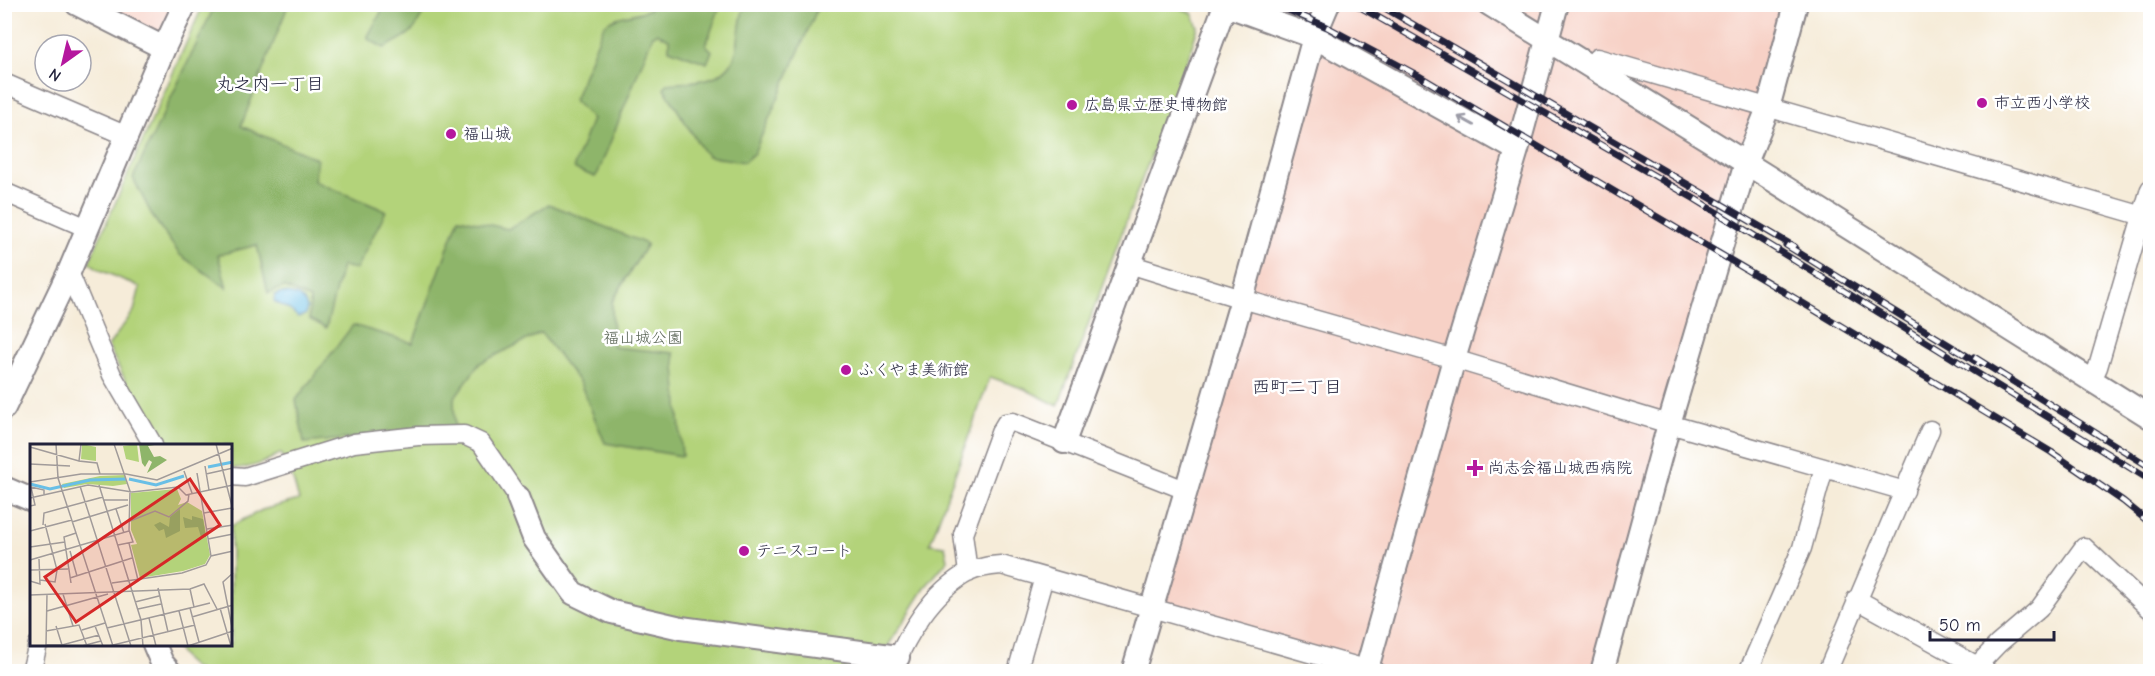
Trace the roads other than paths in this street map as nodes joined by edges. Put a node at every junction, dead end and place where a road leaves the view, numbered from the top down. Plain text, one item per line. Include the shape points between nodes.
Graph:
1 (77, 4) edge
2 (185, 4) edge
3 (1328, 4) edge
4 (1489, 4) edge
5 (1557, 4) edge
6 (1796, 4) edge
7 (1224, 5) edge
8 (1314, 37) junction
9 (1547, 41) junction
10 (164, 48) junction
11 (1590, 67) junction
12 (4, 83) edge
13 (1768, 108) junction
14 (127, 136) junction
15 (1517, 150) junction
16 (1746, 163) junction
17 (2151, 189) edge
18 (4, 192) edge
19 (2147, 217) edge
20 (87, 228) junction
21 (1129, 264) junction
22 (69, 272) junction
23 (1242, 299) junction
24 (1454, 359) junction
25 (2091, 380) junction
26 (4, 408) edge
27 (2151, 417) edge
28 (1669, 424) junction
29 (1930, 430) dead end
30 (1064, 442) junction
31 (152, 444) edge
32 (1824, 468) junction
33 (232, 476) edge
34 (4, 488) edge
35 (1185, 490) junction
36 (1905, 491) junction
37 (518, 497) joint
38 (30, 499) edge
39 (968, 573) junction
40 (1044, 577) junction
41 (1856, 599) junction
42 (1151, 608) junction
43 (2151, 609) edge
44 (38, 646) edge
45 (154, 646) edge
46 (894, 664) edge
47 (1978, 669) edge
48 (1370, 671) edge
49 (32, 672) edge
50 (170, 672) edge
51 (1017, 672) edge
52 (1133, 672) edge
53 (1602, 672) edge
54 (1748, 672) edge
55 (1827, 672) edge

1 - 10 street
2 - 10 street
3 - 8 street
4 - 9 street
5 - 9 street
6 - 13 street
7 - 8 street
7 - 21 street
15 -> 8 street
8 - 23 street
9 - 11 street
9 - 15 street
10 - 14 street
11 - 13 street via 1597,58
11 - 16 street
12 - 14 street
13 - 16 street
13 - 19 street
14 - 20 street
15 - 24 street
16 - 25 street
16 - 28 street
17 - 19 street
18 - 20 street
19 - 25 street
20 - 22 street
21 - 23 street
21 - 30 street
22 - 26 street
22 - 31 street via 112,375
23 - 24 street
23 - 35 street
24 - 28 street
24 - 48 street
25 - 27 street
28 - 32 street
28 - 53 street
29 - 36 street
30 - 35 street
30 - 39 street via 1006,423 963,534
32 - 36 street
32 - 54 street via 1802,548
33 - 37 street via 245,477 354,443 465,435 481,443
34 - 38 street
35 - 42 street
36 - 41 street
37 - 46 street via 534,538 573,593 612,612 681,628
39 - 40 street via 1001,564
39 - 46 street via 933,600
40 - 42 street
40 - 51 street
41 - 47 street
41 - 55 street
42 - 48 street
42 - 52 street
43 - 47 street via 2084,547 2039,609
44 - 49 street
45 - 50 street

